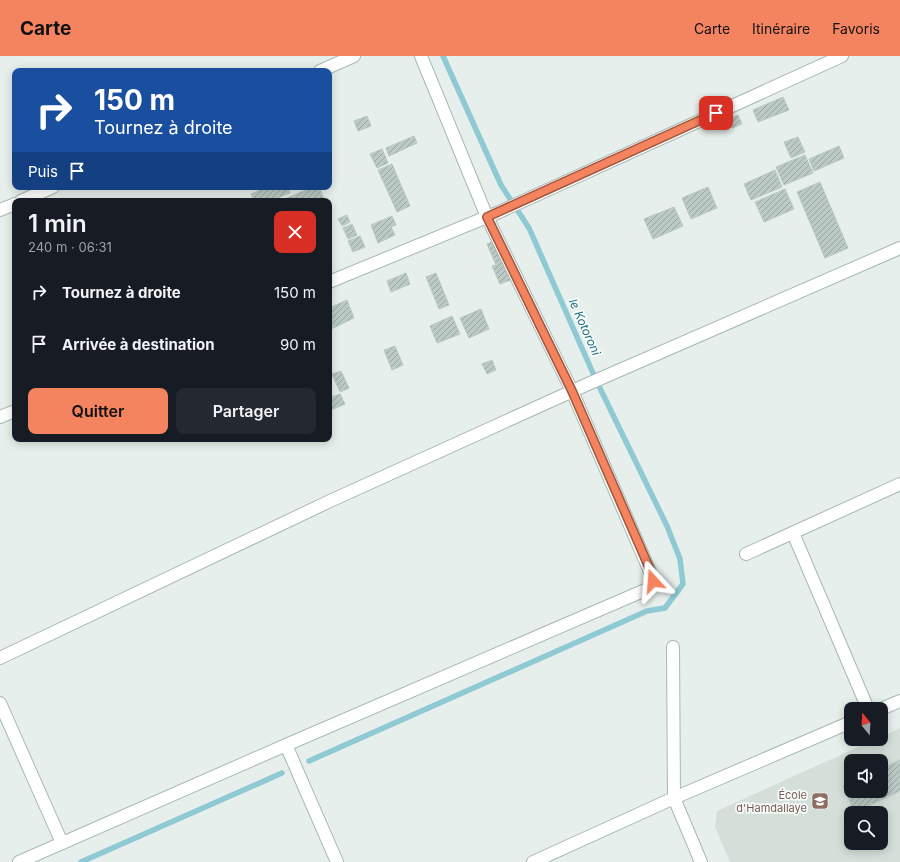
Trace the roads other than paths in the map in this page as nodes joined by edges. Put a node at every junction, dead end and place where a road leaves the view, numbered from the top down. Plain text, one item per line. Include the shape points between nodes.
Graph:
1 (354, 56) edge
2 (421, 56) edge
3 (842, 56) edge
4 (327, 68) edge
5 (46, 190) edge
6 (28, 198) edge
7 (12, 205) edge
8 (0, 210) edge
9 (487, 217) junction
10 (900, 248) edge
11 (332, 281) edge
12 (572, 391) junction
13 (12, 412) edge
14 (0, 417) edge
15 (900, 484) edge
16 (793, 533) junction
17 (746, 554) dead end
18 (673, 647) dead end
19 (0, 658) edge
20 (900, 701) edge
21 (865, 702) edge
22 (0, 703) edge
23 (888, 706) edge
24 (844, 725) edge
25 (286, 745) junction
26 (674, 798) junction
27 (62, 843) junction
28 (19, 862) edge
29 (337, 862) edge
30 (533, 862) edge
31 (701, 862) edge

1 - 4 street
2 - 9 street
3 - 9 street
5 - 6 street
7 - 8 street
9 - 11 street
9 - 12 street
10 - 12 street
12 - 19 street via 330,500
12 - 25 street via 652,574 650,588
13 - 14 street
15 - 16 street
16 - 17 street
16 - 21 street
18 - 26 street
20 - 23 street
22 - 27 street
24 - 26 street
25 - 27 street
25 - 29 street
26 - 30 street
26 - 31 street
27 - 28 street

